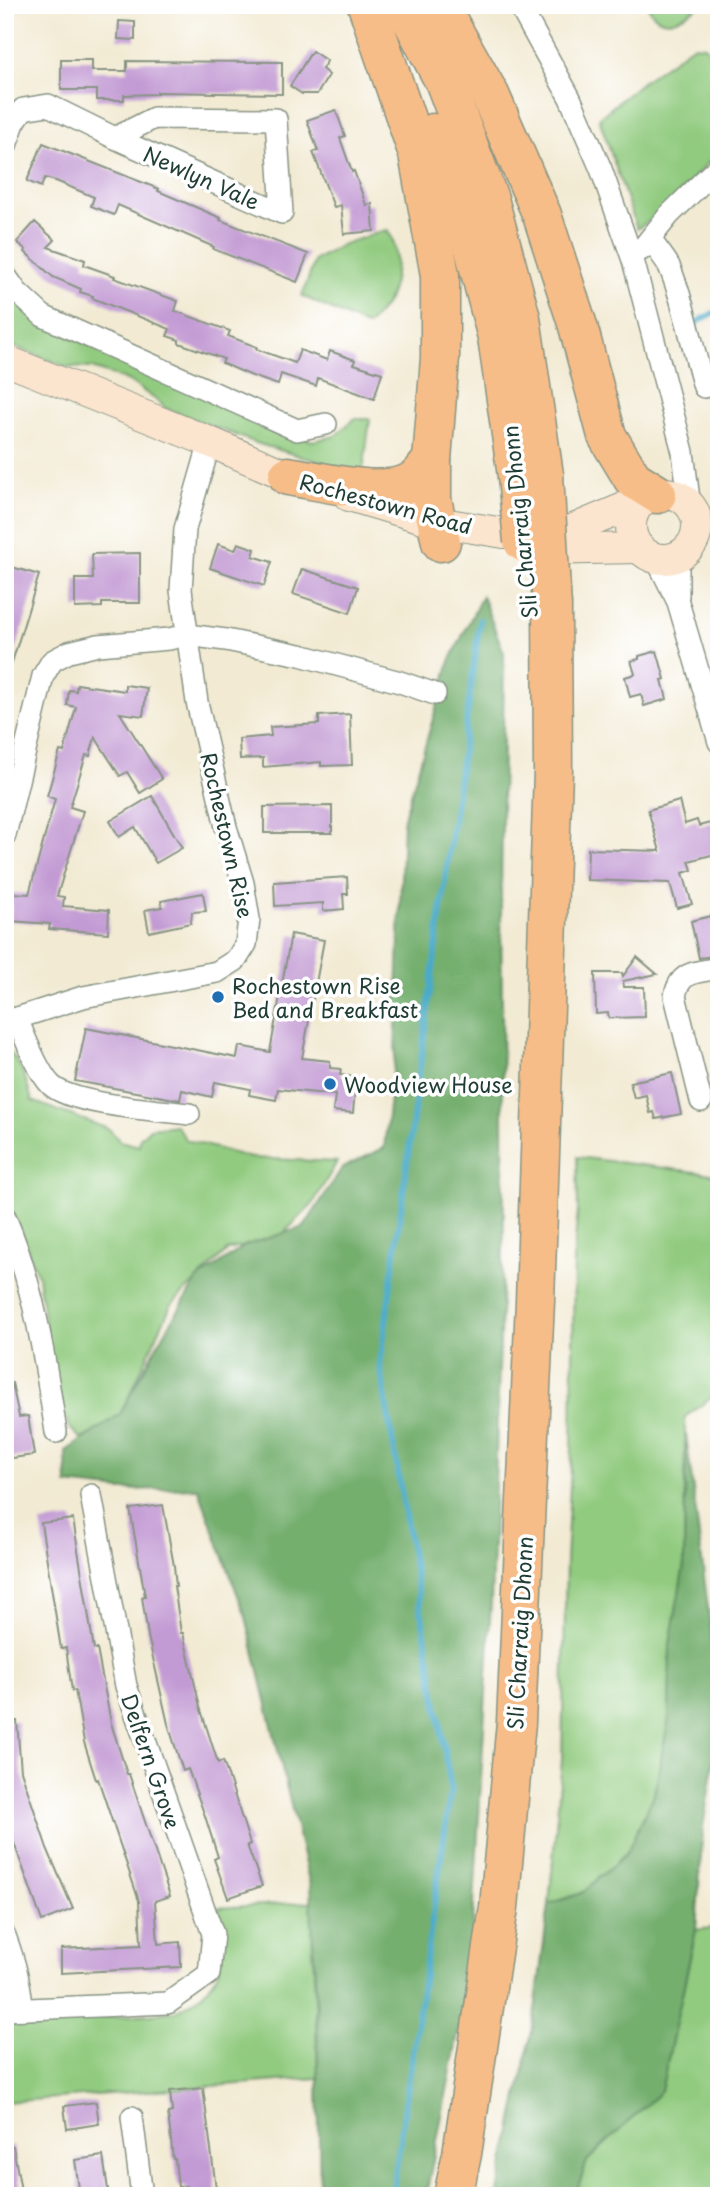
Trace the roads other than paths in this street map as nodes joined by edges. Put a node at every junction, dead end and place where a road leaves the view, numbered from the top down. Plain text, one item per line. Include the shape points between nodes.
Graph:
1 (367, 5) edge
2 (404, 5) edge
3 (439, 5) edge
4 (519, 5) edge
5 (115, 138) junction
6 (5, 148) edge
7 (719, 166) edge
8 (650, 239) junction
9 (633, 260) junction
10 (5, 275) edge
11 (5, 360) edge
12 (704, 387) dead end
13 (326, 424) dead end
14 (211, 442) junction
15 (683, 453) junction
16 (432, 460) junction
17 (288, 476) junction
18 (531, 476) junction
19 (678, 503) edge
20 (438, 532) junction
21 (699, 543) edge
22 (647, 553) junction
23 (678, 602) junction
24 (187, 635) junction
25 (435, 694) dead end
26 (719, 742) edge
27 (5, 835) edge
28 (719, 968) edge
29 (11, 1020) edge
30 (701, 1101) dead end
31 (189, 1114) dead end
32 (5, 1217) edge
33 (56, 1432) dead end
34 (90, 1495) dead end
35 (5, 1936) edge
36 (13, 2010) edge
37 (132, 2117) dead end
38 (462, 2154) junction
39 (142, 2196) edge
40 (453, 2196) edge
41 (468, 2196) edge

1 - 16 highway via 418,154 440,275 440,358
1 - 18 highway, Sli Charraig Dhonn via 430,127 468,226
2 - 18 highway, Sli Charraig Dhonn via 445,83 489,199 521,318
3 - 19 highway via 490,95 542,215 607,436 633,479
4 - 9 street via 576,110
5 - 5 street, Newlyn Vale via 127,144 282,213 276,119 154,118
5 - 6 street, Newlyn Vale via 48,105 23,109
7 - 8 street
8 - 9 street
8 - 12 street via 668,264
9 - 15 street
10 - 13 street via 43,316 297,429
11 - 14 main road, Rochestown Road
14 - 17 main road, Rochestown Road
14 - 24 street, Rochestown Rise via 185,529 181,590
15 - 19 street
15 - 19 street via 673,481
16 - 17 highway via 418,477 401,487 376,490
16 - 20 highway
17 - 20 main road, Rochestown Road via 350,513 422,538
18 - 38 highway, Sli Charraig Dhonn, bridge via 553,772 534,1314 516,1722 499,1907
19 - 20 main road, Rochestown Road via 569,531
19 - 21 main road via 697,527
19 - 22 main road via 637,506 632,516 633,539
20 - 22 main road, Rochestown Road via 495,551
21 - 22 main road, Rochestown Road via 671,558
21 - 23 street via 678,565
22 - 23 street
23 - 26 street
24 - 25 street via 300,655
24 - 27 street via 98,645 52,661 43,676
24 - 29 street, Rochestown Rise via 197,702 243,883 249,919 246,944 236,960 217,972 83,997
28 - 30 street via 686,975 677,982 675,996
29 - 31 street via 51,1085 65,1094
32 - 33 street via 21,1259
34 - 36 street, Delfern Grove via 126,1686 213,1934 209,1974 168,2003
35 - 36 street via 21,1996
37 - 39 street
38 - 40 highway, Sli Charraig Dhonn
38 - 41 highway

